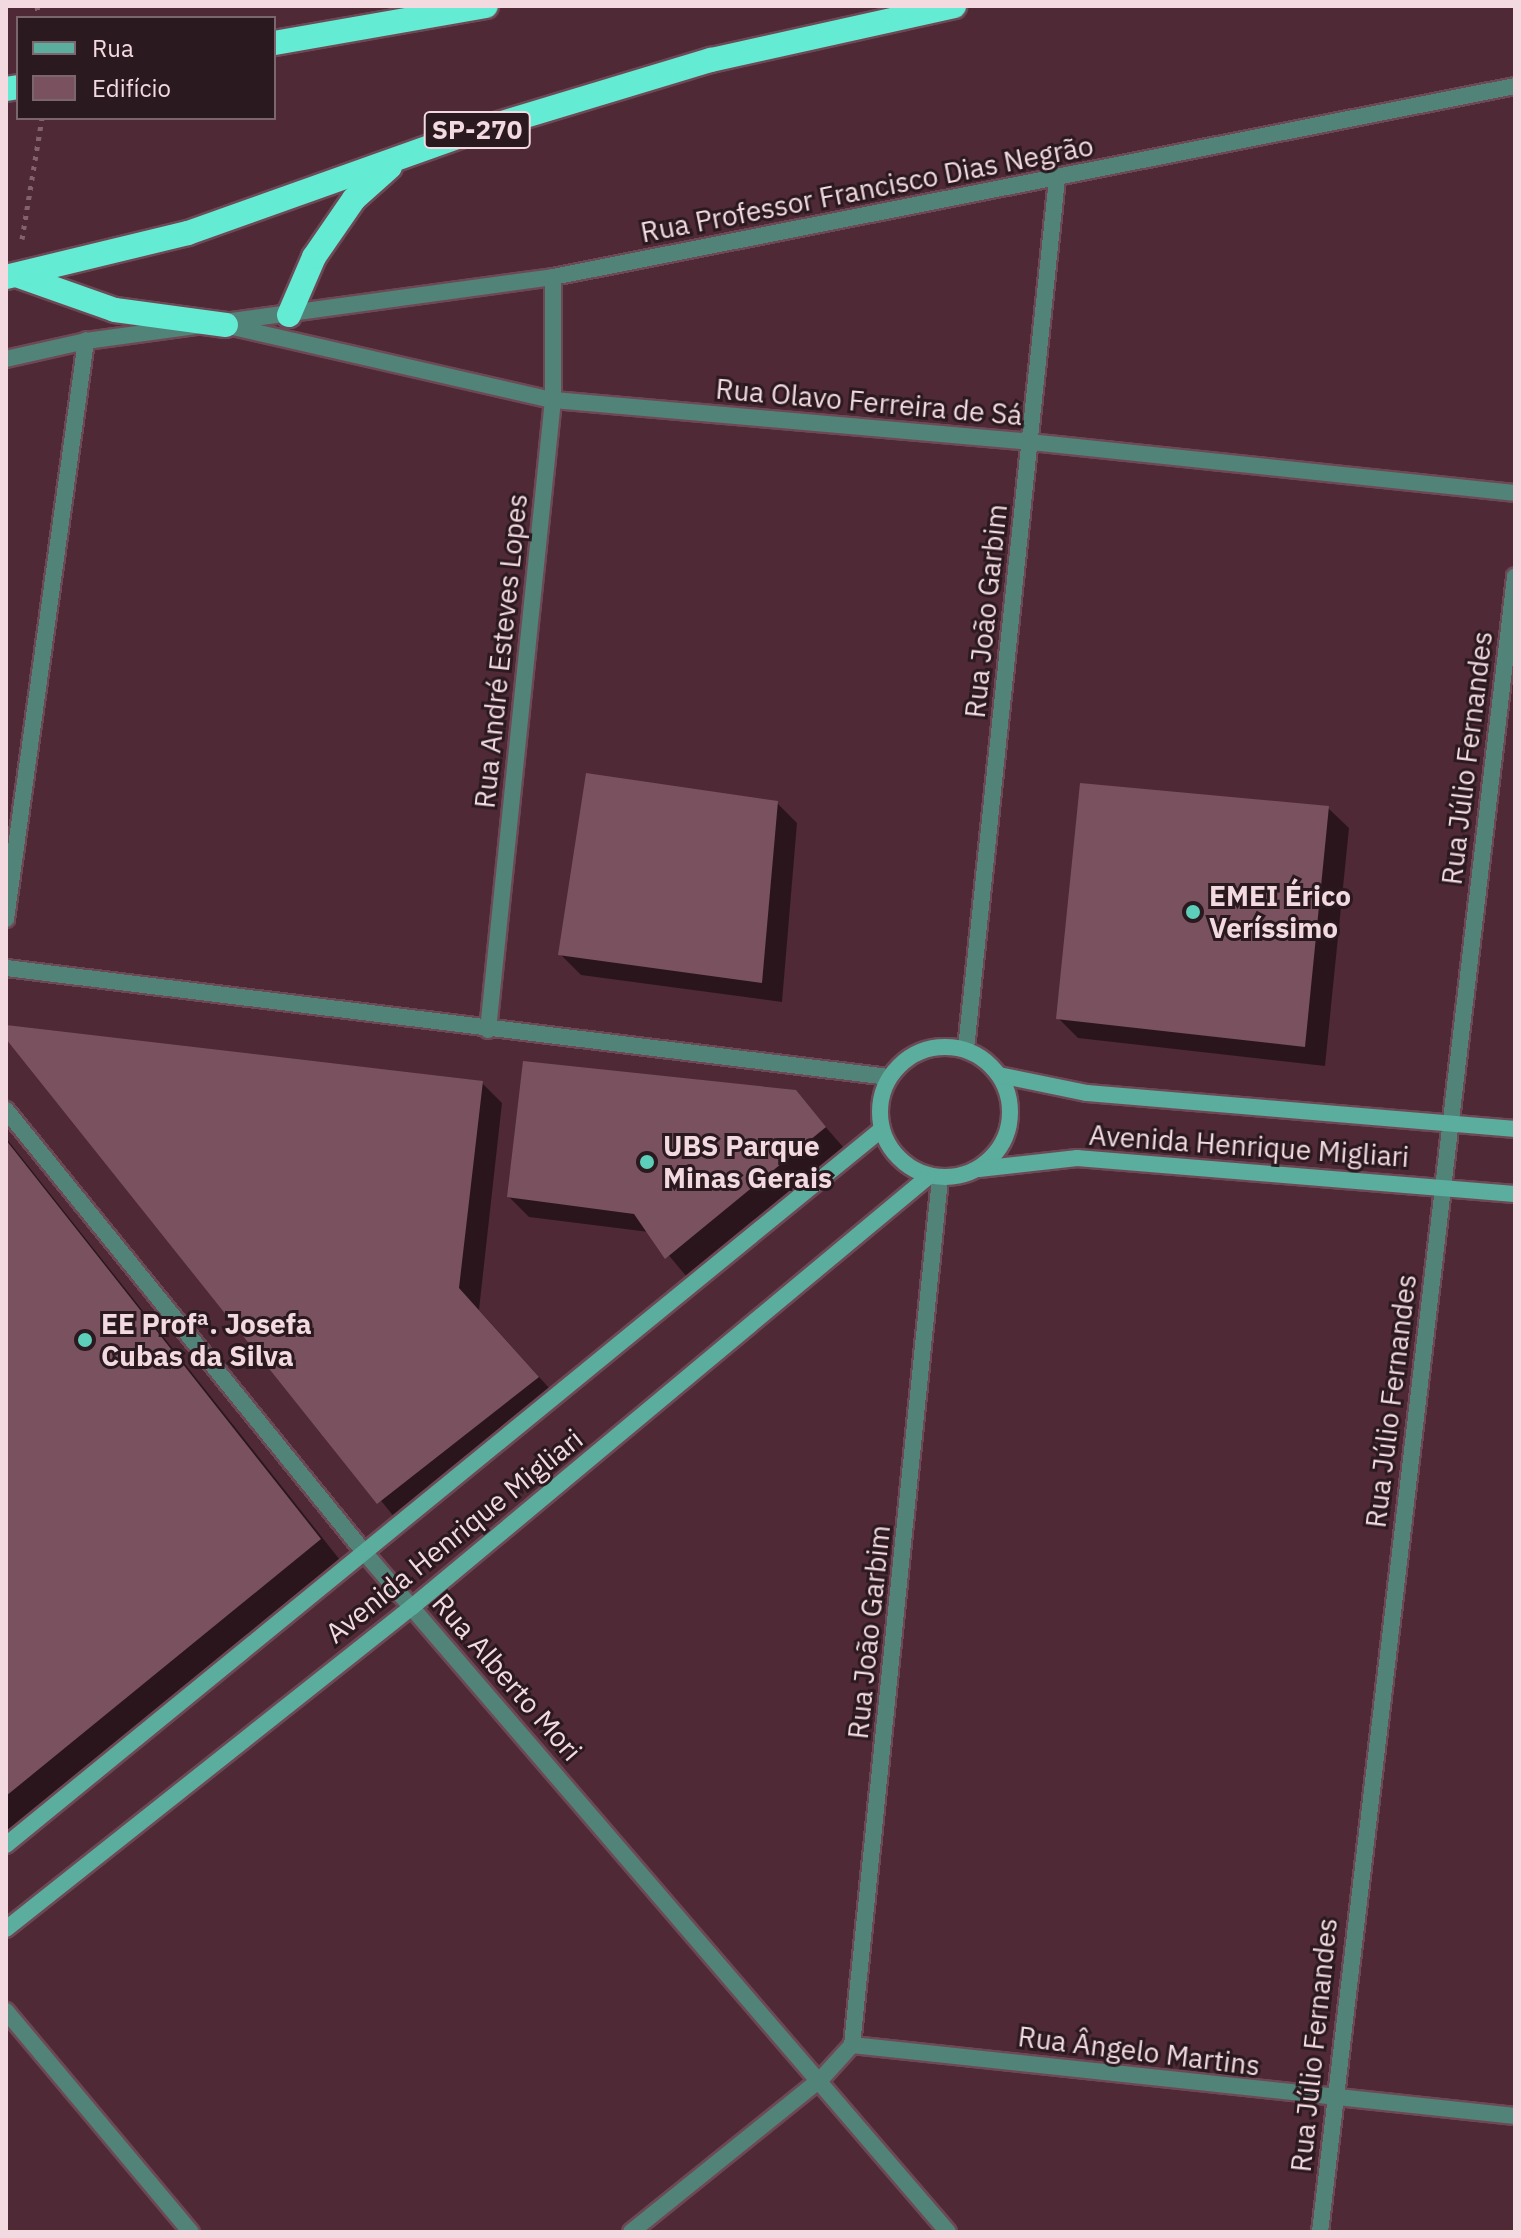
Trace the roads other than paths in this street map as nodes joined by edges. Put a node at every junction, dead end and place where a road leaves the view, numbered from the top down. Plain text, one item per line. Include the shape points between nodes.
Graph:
1 (486, 6) edge
2 (954, 6) edge
3 (276, 43) edge
4 (1515, 86) edge
5 (399, 158) junction
6 (1057, 179) junction
7 (11, 276) edge
8 (553, 277) junction
9 (289, 315) junction
10 (226, 325) junction
11 (86, 341) junction
12 (6, 359) edge
13 (553, 400) junction
14 (1030, 442) junction
15 (1515, 493) edge
16 (1515, 576) edge
17 (6, 919) edge
18 (6, 968) edge
19 (488, 1030) junction
20 (966, 1049) junction
21 (999, 1075) junction
22 (889, 1077) junction
23 (6, 1110) edge
24 (1449, 1122) junction
25 (882, 1129) junction
26 (1515, 1129) edge
27 (979, 1169) junction
28 (935, 1177) junction
29 (1442, 1186) junction
30 (1515, 1194) edge
31 (364, 1552) junction
32 (412, 1607) junction
33 (6, 1845) edge
34 (6, 1929) edge
35 (6, 2011) edge
36 (852, 2045) junction
37 (822, 2078) junction
38 (1333, 2099) junction
39 (1515, 2116) edge
40 (191, 2232) edge
41 (631, 2232) edge
42 (948, 2232) edge
43 (1320, 2232) edge

1 - 3 highway
2 - 5 highway, SP-270 via 711,60
4 - 6 street, Rua Professor Francisco Dias Negrão
5 - 7 highway, SP-270 via 188,233
5 - 9 highway via 354,199 314,257
6 - 8 street, Rua Professor Francisco Dias Negrão
6 - 14 street, Rua João Garbim
7 - 10 highway via 115,310
8 - 9 street, Rua Professor Francisco Dias Negrão
8 - 13 street, Rua André Esteves Lopes
9 - 10 street, Rua Professor Francisco Dias Negrão
10 - 11 street, Rua Professor Francisco Dias Negrão
10 - 13 street, Rua Olavo Ferreira de Sá
11 - 12 street, Rua Professor Francisco Dias Negrão
11 - 17 street
13 - 14 street, Rua Olavo Ferreira de Sá
13 - 19 street, Rua André Esteves Lopes
14 - 15 street, Rua Olavo Ferreira de Sá
14 - 20 street, Rua João Garbim
16 - 24 street, Rua Júlio Fernandes
18 - 19 street
19 - 22 street
20 - 21 street
20 - 22 street via 922,1050
21 - 24 street, Avenida Henrique Migliari via 1087,1093
21 - 27 street via 1010,1117 1005,1138
22 - 25 street via 879,1114
23 - 31 street, Rua Alberto Mori
24 - 26 street, Avenida Henrique Migliari
24 - 29 street, Rua Júlio Fernandes
25 - 28 street via 903,1163
25 - 31 street, Avenida Henrique Migliari
27 - 28 street
27 - 29 street, Avenida Henrique Migliari via 1077,1158
28 - 32 street, Avenida Henrique Migliari
28 - 36 street, Rua João Garbim
29 - 30 street, Avenida Henrique Migliari
29 - 38 street, Rua Júlio Fernandes
31 - 32 street, Rua Alberto Mori
31 - 33 street, Avenida Henrique Migliari
32 - 34 street, Avenida Henrique Migliari
32 - 37 street, Rua Alberto Mori
35 - 40 street
36 - 37 street
36 - 38 street, Rua Ângelo Martins
37 - 41 street
37 - 42 street, Rua Alberto Mori
38 - 39 street, Rua Ângelo Martins
38 - 43 street, Rua Júlio Fernandes

